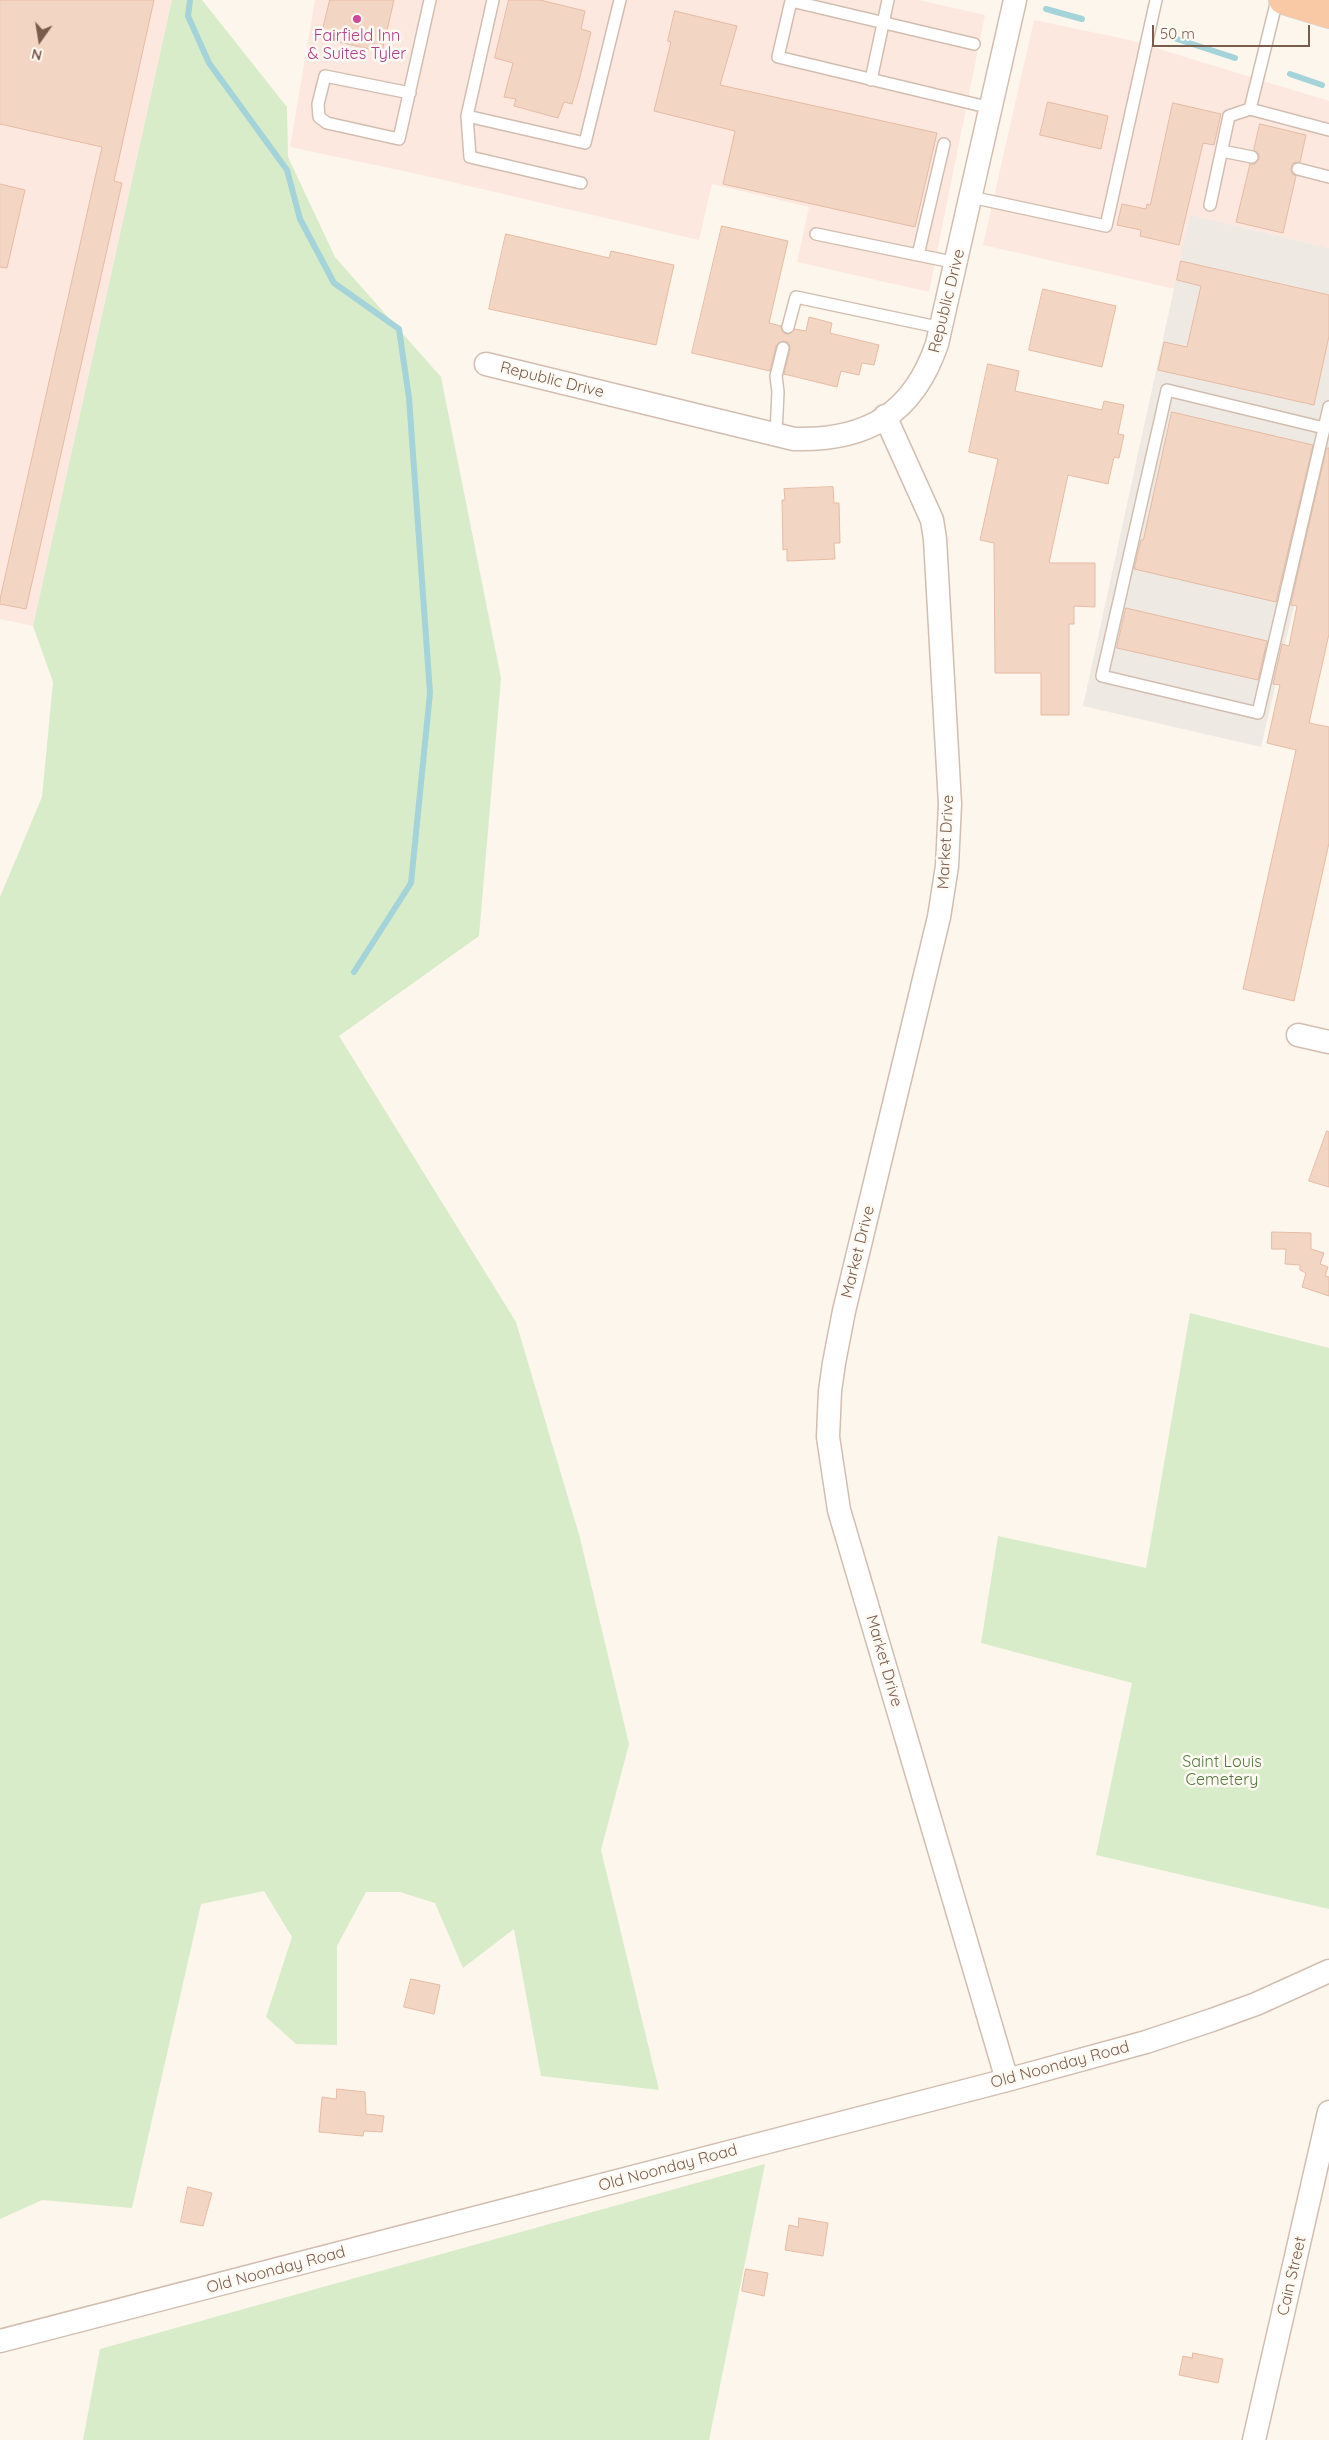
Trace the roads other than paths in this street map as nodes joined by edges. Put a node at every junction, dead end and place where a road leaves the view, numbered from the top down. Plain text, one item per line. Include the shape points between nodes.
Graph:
1 (430, 0) edge
2 (493, 0) edge
3 (620, 0) edge
4 (888, 0) edge
5 (1015, 0) edge
6 (1156, 0) edge
7 (1277, 0) edge
8 (1282, 0) edge
9 (1329, 14) edge
10 (884, 23) junction
11 (974, 44) dead end
12 (871, 80) junction
13 (410, 93) junction
14 (991, 108) junction
15 (1250, 109) junction
16 (468, 116) junction
17 (1329, 130) edge
18 (944, 144) dead end
19 (1222, 151) junction
20 (1252, 158) dead end
21 (1298, 169) dead end
22 (1329, 177) edge
23 (581, 183) dead end
24 (971, 197) junction
25 (1210, 205) dead end
26 (816, 234) dead end
27 (918, 255) junction
28 (957, 263) junction
29 (788, 327) dead end
30 (942, 328) junction
31 (783, 348) dead end
32 (486, 364) dead end
33 (1329, 407) edge
34 (885, 416) junction
35 (1324, 428) junction
36 (776, 434) junction
37 (1298, 1035) dead end
38 (1329, 1042) edge
39 (1329, 1971) edge
40 (1007, 2080) junction
41 (1329, 2112) edge
42 (0, 2341) edge
43 (1254, 2440) edge

1 - 13 lane
2 - 16 lane
3 - 16 lane via 585,143
4 - 10 lane
5 - 14 street, Republic Drive
6 - 24 lane via 1106,226
7 - 15 lane
8 - 9 highway
10 - 11 lane
10 - 12 lane
10 - 12 lane via 791,1 778,57
12 - 14 lane
13 - 13 lane via 399,139 327,123 318,117 325,76
14 - 24 street, Republic Drive
15 - 17 lane
15 - 19 lane via 1229,116
16 - 23 lane via 470,157
18 - 27 lane
19 - 20 lane
19 - 25 lane
21 - 22 lane
24 - 28 street, Republic Drive
26 - 27 lane
27 - 28 lane
28 - 30 street, Republic Drive
29 - 30 lane via 796,297
30 - 34 street, Republic Drive via 924,376 904,403
31 - 36 lane via 776,376
32 - 36 street, Republic Drive
33 - 35 lane
34 - 36 street, Republic Drive via 855,434 832,438 794,438
34 - 40 street, Market Drive via 932,520 936,539 949,768 948,851 939,918 844,1311 830,1391 828,1437 839,1510
35 - 35 lane via 1258,713 1102,676 1167,390
37 - 38 street
39 - 40 street, Old Noonday Road via 1212,2020 1146,2042
40 - 42 street, Old Noonday Road
41 - 43 street, Cain Street

